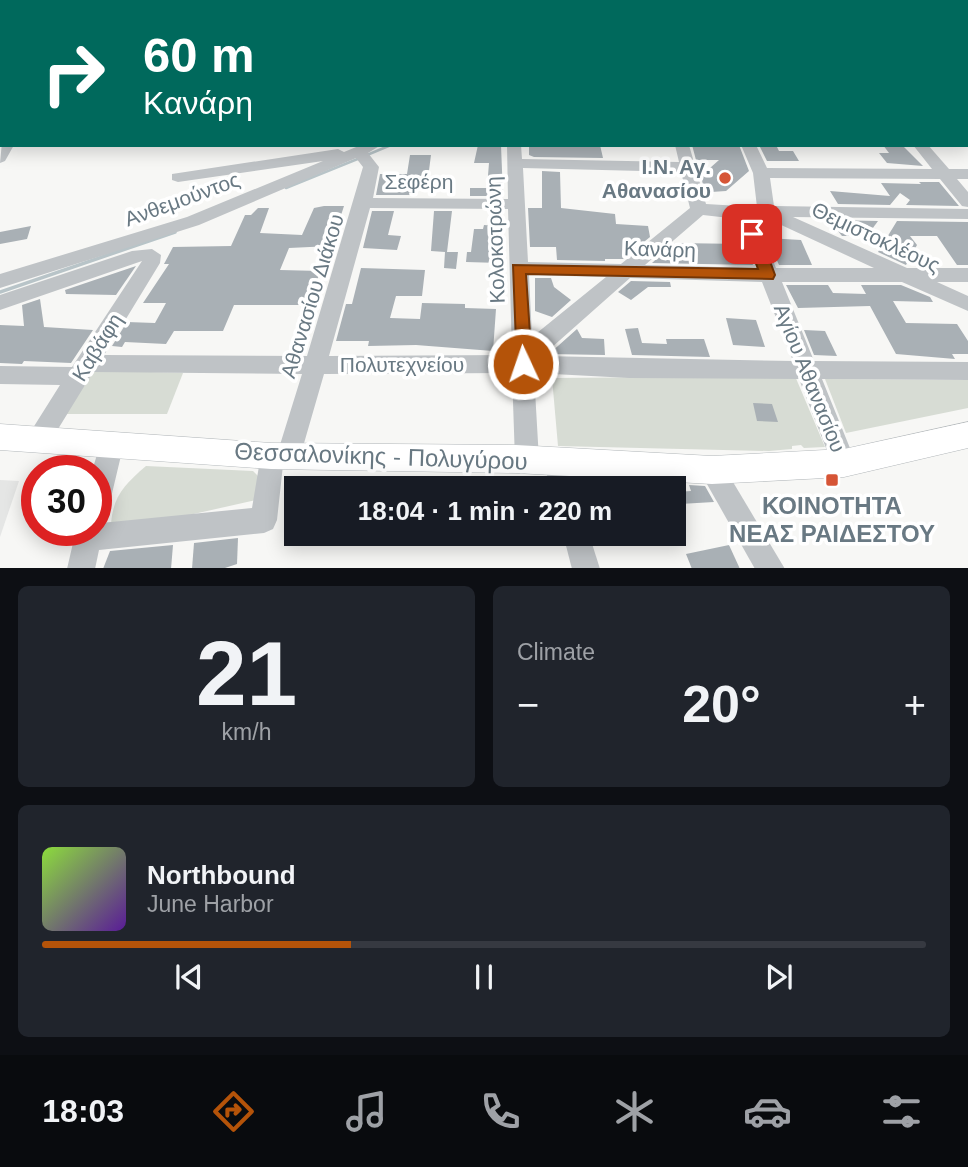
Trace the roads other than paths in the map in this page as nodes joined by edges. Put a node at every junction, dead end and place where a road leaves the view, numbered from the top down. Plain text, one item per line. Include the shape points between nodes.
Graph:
1 (683, 147) edge
2 (749, 147) edge
3 (922, 147) edge
4 (367, 148) edge
5 (514, 154) edge
6 (688, 167) junction
7 (761, 173) junction
8 (943, 173) junction
9 (968, 174) edge
10 (178, 177) dead end
11 (968, 202) edge
12 (363, 203) junction
13 (516, 204) junction
14 (699, 209) junction
15 (755, 212) junction
16 (968, 214) edge
17 (152, 255) joint
18 (518, 268) junction
19 (626, 271) junction
20 (768, 275) junction
21 (908, 275) junction
22 (968, 275) edge
23 (0, 281) edge
24 (0, 303) edge
25 (968, 304) edge
26 (315, 364) junction
27 (523, 364) junction
28 (807, 369) junction
29 (83, 370) junction
30 (968, 371) edge
31 (0, 375) edge
32 (968, 435) edge
33 (0, 437) edge
34 (38, 439) junction
35 (112, 443) junction
36 (109, 455) edge
37 (280, 456) junction
38 (844, 463) junction
39 (549, 470) edge
40 (712, 470) junction
41 (112, 532) edge
42 (86, 546) edge
43 (579, 546) edge
44 (81, 568) edge
45 (586, 568) edge
46 (770, 568) edge

1 - 6 street
2 - 7 street, Αγίου Αθανασίου
3 - 8 street
4 - 10 street
4 - 12 street, Αθανασίου Διάκου via 371,167
4 - 23 street, Ανθεμούντος via 205,216
5 - 6 street
5 - 13 street, Κολοκοτρώνη
6 - 14 street
7 - 8 street
7 - 15 street, Αγίου Αθανασίου
8 - 9 street
8 - 11 street
12 - 13 street, Σεφέρη
12 - 26 street, Αθανασίου Διάκου
13 - 18 street, Κολοκοτρώνη
14 - 15 street
14 - 19 street
15 - 16 street
15 - 20 street, Αγίου Αθανασίου
15 - 21 street, Θεμιστοκλέους
17 - 24 street, Ανθεμούντος
17 - 29 street, Καβάφη
18 - 19 street, Κανάρη
18 - 27 street, Κολοκοτρώνη
19 - 20 street, Κανάρη
19 - 27 street via 541,342
20 - 21 street, Κανάρη
20 - 28 street, Αγίου Αθανασίου
21 - 22 street, Κανάρη
21 - 25 street, Θεμιστοκλέους
26 - 27 street, Πολυτεχνείου
26 - 29 street, Πολυτεχνείου
26 - 37 street, Αθανασίου Διάκου
27 - 28 street, Πολυτεχνείου
27 - 39 street, Κολοκοτρώνη
28 - 30 street, Πολυτεχνείου
28 - 38 street, Αγίου Αθανασίου
29 - 31 street, Πολυτεχνείου
29 - 34 street, Καβάφη
32 - 38 main road, Θεσσαλονίκης - Πολυγύρου
33 - 34 main road, Θεσσαλονίκης - Πολυγύρου
34 - 35 main road, Θεσσαλονίκης - Πολυγύρου
35 - 36 street
35 - 37 main road, Θεσσαλονίκης - Πολυγύρου
37 - 39 main road, Θεσσαλονίκης - Πολυγύρου
37 - 41 street, Αθανασίου Διάκου via 264,520
38 - 40 main road, Θεσσαλονίκης - Πολυγύρου
39 - 40 main road, Θεσσαλονίκης - Πολυγύρου
40 - 46 street
42 - 44 street
43 - 45 street

